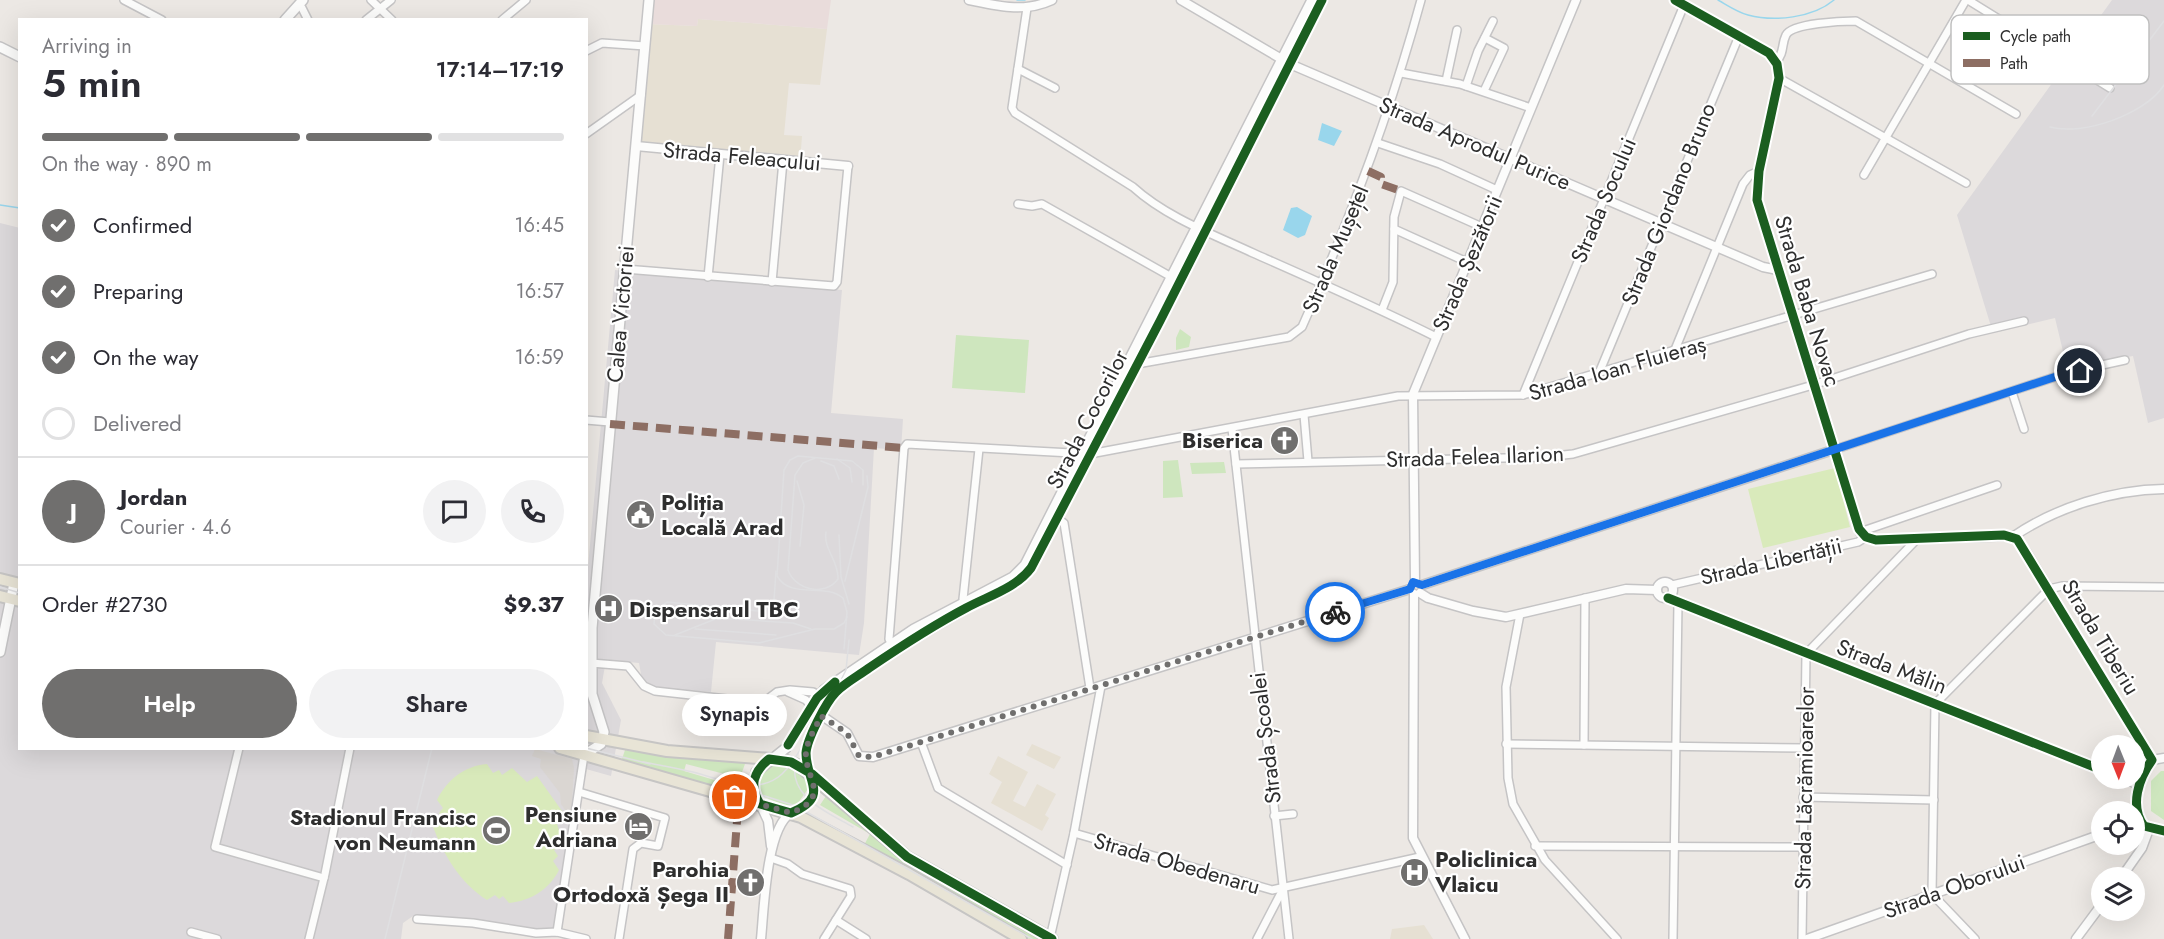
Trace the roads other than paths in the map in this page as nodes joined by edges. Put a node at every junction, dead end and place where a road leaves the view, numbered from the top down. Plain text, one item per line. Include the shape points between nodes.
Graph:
1 (124, 0) edge
2 (309, 0) edge
3 (371, 0) edge
4 (391, 0) edge
5 (526, 0) edge
6 (649, 0) edge
7 (969, 0) edge
8 (1052, 0) edge
9 (1181, 0) edge
10 (1312, 0) edge
11 (1322, 0) edge
12 (1421, 0) edge
13 (1576, 0) edge
14 (1675, 0) edge
15 (1967, 0) edge
16 (302, 4) edge
17 (1684, 5) junction
18 (1027, 8) junction
19 (380, 9) junction
20 (1958, 15) edge
21 (1992, 15) edge
22 (158, 18) edge
23 (287, 18) edge
24 (293, 18) edge
25 (369, 18) edge
26 (390, 18) edge
27 (504, 18) edge
28 (1493, 21) dead end
29 (1951, 27) edge
30 (1456, 30) dead end
31 (1739, 36) junction
32 (1485, 38) junction
33 (645, 46) junction
34 (0, 47) edge
35 (588, 50) edge
36 (18, 56) edge
37 (1286, 62) junction
38 (1929, 64) junction
39 (1018, 69) junction
40 (1778, 70) junction
41 (1401, 73) junction
42 (1951, 77) edge
43 (1446, 81) junction
44 (1964, 84) edge
45 (2105, 84) edge
46 (1466, 86) junction
47 (2110, 87) dead end
48 (1055, 88) dead end
49 (1484, 91) junction
50 (640, 95) junction
51 (1391, 107) junction
52 (1531, 108) junction
53 (2016, 114) dead end
54 (588, 133) edge
55 (1885, 137) junction
56 (1378, 143) junction
57 (636, 146) junction
58 (720, 155) junction
59 (1511, 158) junction
60 (783, 161) junction
61 (848, 166) joint
62 (1759, 171) junction
63 (1864, 175) dead end
64 (1966, 183) dead end
65 (1497, 190) junction
66 (1604, 199) junction
67 (1018, 204) dead end
68 (1660, 223) junction
69 (1482, 227) junction
70 (1201, 229) junction
71 (1394, 229) junction
72 (1717, 247) junction
73 (1467, 262) junction
74 (625, 269) junction
75 (1778, 270) junction
76 (1932, 274) dead end
77 (708, 277) junction
78 (1176, 280) junction
79 (772, 282) junction
80 (1322, 284) junction
81 (1382, 310) junction
82 (1792, 318) junction
83 (2024, 321) dead end
84 (1436, 337) junction
85 (1674, 352) junction
86 (2125, 360) dead end
87 (1133, 364) junction
88 (1599, 373) junction
89 (1813, 386) junction
90 (2012, 392) junction
91 (1413, 394) junction
92 (1522, 395) junction
93 (1304, 415) junction
94 (588, 420) edge
95 (610, 422) junction
96 (1232, 429) junction
97 (2024, 429) dead end
98 (979, 449) junction
99 (1833, 450) junction
100 (1086, 454) junction
101 (1414, 458) junction
102 (1308, 461) junction
103 (1236, 464) junction
104 (1997, 485) dead end
105 (2164, 489) edge
106 (1054, 516) junction
107 (1863, 534) junction
108 (2014, 536) junction
109 (1918, 538) junction
110 (0, 579) edge
111 (17, 583) edge
112 (1672, 585) junction
113 (2164, 587) edge
114 (1416, 588) junction
115 (2049, 589) junction
116 (1658, 590) junction
117 (10, 598) edge
118 (1585, 598) junction
119 (1668, 598) junction
120 (1678, 603) junction
121 (965, 605) junction
122 (1520, 615) junction
123 (591, 632) junction
124 (1254, 637) junction
125 (588, 640) edge
126 (893, 647) junction
127 (0, 652) edge
128 (1806, 654) junction
129 (591, 663) junction
130 (1101, 686) junction
131 (1090, 688) junction
132 (783, 691) junction
133 (820, 695) junction
134 (828, 702) junction
135 (1935, 704) junction
136 (815, 710) junction
137 (588, 737) edge
138 (603, 741) junction
139 (921, 742) junction
140 (1506, 744) junction
141 (1584, 745) junction
142 (1675, 746) junction
143 (1804, 748) junction
144 (239, 750) edge
145 (350, 750) edge
146 (565, 750) edge
147 (567, 750) edge
148 (584, 755) junction
149 (2164, 758) edge
150 (769, 759) junction
151 (2152, 760) junction
152 (2091, 766) edge
153 (580, 773) junction
154 (2145, 773) edge
155 (812, 774) junction
156 (579, 792) junction
157 (1803, 797) junction
158 (1934, 800) junction
159 (760, 804) junction
160 (791, 813) junction
161 (1293, 814) dead end
162 (1274, 816) junction
163 (2145, 826) edge
164 (2150, 829) junction
165 (2164, 831) edge
166 (1074, 833) junction
167 (2091, 838) edge
168 (1674, 845) junction
169 (1535, 846) junction
170 (1802, 847) junction
171 (771, 856) junction
172 (1420, 857) junction
173 (1067, 865) junction
174 (2129, 867) edge
175 (324, 878) junction
176 (1282, 890) junction
177 (1932, 894) junction
178 (417, 919) dead end
179 (2091, 919) edge
180 (836, 920) junction
181 (191, 932) dead end
182 (557, 932) junction
183 (1051, 938) edge
184 (1972, 938) edge
185 (217, 939) edge
186 (309, 939) edge
187 (586, 939) edge
188 (619, 939) edge
189 (761, 939) edge
190 (824, 939) edge
191 (866, 939) edge
192 (1022, 939) edge
193 (1257, 939) edge
194 (1289, 939) edge
195 (1465, 939) edge
196 (1617, 939) edge
197 (1673, 939) edge
198 (1802, 939) edge
199 (1807, 939) edge
200 (2076, 939) edge

1 - 22 street
2 - 16 main road
3 - 19 street
4 - 19 street
5 - 27 street
6 - 33 main road, Calea Victoriei
7 - 18 street
8 - 18 street
9 - 37 street, Strada Aprodul Purice
10 - 37 main road, Strada Cocorilor
11 - 37 main road, Strada Cocorilor
12 - 41 street, Strada Mușețel
13 - 52 street, Strada Șezătorii
14 - 17 street
15 - 20 street
15 - 21 street
16 - 23 main road
16 - 24 main road
17 - 31 street
17 - 66 street, Strada Socului
18 - 39 street
19 - 25 street
19 - 26 street
28 - 32 street
29 - 38 street
30 - 43 street
31 - 40 street via 1768,53
31 - 68 street, Strada Giordano Bruno
32 - 46 street
32 - 49 street via 1504,48
33 - 35 street via 602,44
33 - 50 main road, Calea Victoriei
34 - 36 main road
37 - 51 street, Strada Aprodul Purice
37 - 70 main road, Strada Cocorilor
38 - 40 street via 1862,23 1833,22 1790,31 1785,36
38 - 42 street
38 - 55 street
39 - 48 street
39 - 70 street via 1012,108 1015,113 1146,199
40 - 55 street
40 - 62 street, Strada Baba Novac
41 - 43 street
41 - 51 street, Strada Mușețel
43 - 46 street
44 - 53 street
45 - 47 street
46 - 49 street
49 - 52 street
50 - 54 street
50 - 57 main road, Calea Victoriei
51 - 56 street, Strada Mușețel
51 - 59 street, Strada Aprodul Purice
52 - 59 street, Strada Șezătorii
55 - 63 street
55 - 64 street
56 - 65 street via 1440,164
56 - 80 street, Strada Mușețel
57 - 58 street, Strada Feleacului
57 - 74 main road, Calea Victoriei
58 - 60 street, Strada Feleacului
58 - 77 street
59 - 65 street, Strada Șezătorii
59 - 66 street, Strada Aprodul Purice
60 - 61 street, Strada Feleacului
60 - 79 street
61 - 79 street via 837,282 831,286
62 - 72 street via 1749,175 1743,184
62 - 75 street, Strada Baba Novac via 1757,200
65 - 69 street, Strada Șezătorii
66 - 68 street, Strada Aprodul Purice
66 - 92 street, Strada Socului
67 - 78 street via 1042,204
68 - 72 street, Strada Aprodul Purice
68 - 88 street, Strada Giordano Bruno
69 - 71 street via 1401,191
69 - 73 street, Strada Șezătorii
70 - 78 main road, Strada Cocorilor
70 - 80 street
71 - 73 street
71 - 81 street via 1393,282
72 - 75 street, Strada Aprodul Purice
72 - 85 street
73 - 84 street, Strada Șezătorii
74 - 77 street
74 - 95 main road, Calea Victoriei
75 - 82 street, Strada Baba Novac
76 - 82 street, Strada Ioan Fluieraș
77 - 79 street
78 - 87 main road, Strada Cocorilor
80 - 81 street
80 - 87 street, Strada Mușețel via 1295,335
81 - 84 street
82 - 85 street, Strada Ioan Fluieraș
82 - 89 street, Strada Baba Novac
83 - 89 street, Strada Felea Ilarion via 1969,334
84 - 91 street, Strada Șezătorii
85 - 88 street, Strada Ioan Fluieraș
86 - 90 street via 2070,372
87 - 100 main road, Strada Cocorilor
88 - 92 street, Strada Ioan Fluieraș
89 - 99 street, Strada Baba Novac
89 - 101 street, Strada Felea Ilarion via 1573,454
90 - 97 street
90 - 99 street
91 - 92 street, Strada Ioan Fluieraș
91 - 93 street, Strada Ioan Fluieraș
91 - 101 street
93 - 96 street, Strada Ioan Fluieraș
93 - 102 street
94 - 95 street
95 - 123 main road, Calea Victoriei
96 - 100 street, Strada Ioan Fluieraș
96 - 103 street, Strada Școalei
98 - 100 street, Strada Ioan Fluieraș
98 - 121 street
98 - 126 street, Strada Ioan Fluieraș via 905,444 889,639
99 - 107 street, Strada Baba Novac
99 - 114 street
100 - 106 main road, Strada Cocorilor
101 - 102 street, Strada Felea Ilarion
101 - 114 street
102 - 103 street, Strada Felea Ilarion
103 - 124 street, Strada Școalei
104 - 107 street
105 - 108 street via 2114,494 2040,521
106 - 121 main road, Strada Cocorilor via 1020,572
106 - 131 street via 1064,523
107 - 109 street, Strada Libertății via 1876,540
107 - 112 street, Strada Libertății via 1858,542
108 - 109 street, Strada Libertății
108 - 115 street, Strada Tiberiu
109 - 128 street, Strada Lăcrămioarelor
110 - 111 main road
111 - 117 main road
112 - 116 street via 1664,582
112 - 119 street via 1673,593
113 - 115 street
114 - 122 street via 1425,597 1491,615
114 - 124 street
114 - 172 street via 1413,838
115 - 135 street
115 - 151 street, Strada Tiberiu
116 - 118 street via 1626,589
116 - 119 street via 1661,597
117 - 127 main road
118 - 122 street
118 - 141 street
119 - 120 street, Strada Mălin
120 - 128 street, Strada Mălin
120 - 142 street
121 - 126 main road, Strada Cocorilor
122 - 140 street via 1506,677
123 - 125 main road, Calea Victoriei
123 - 129 main road, Calea Victoriei
124 - 130 street
124 - 162 street, Strada Școalei
126 - 133 main road, Strada Cocorilor
126 - 134 main road, Strada Cocorilor
128 - 135 street, Strada Mălin
128 - 143 street, Strada Lăcrămioarelor
129 - 132 street via 628,666 648,689 679,694 760,702
129 - 138 main road, Calea Victoriei via 592,694 604,726
130 - 131 street
130 - 166 street
131 - 139 street
132 - 133 street
132 - 136 street via 803,698
133 - 134 street
133 - 136 main road, Strada Cocorilor
134 - 136 main road, Strada Cocorilor
135 - 152 street, Strada Mălin
135 - 158 street
136 - 139 street via 847,733 861,758
136 - 150 main road, Strada Cocorilor via 786,748
136 - 155 main road, Strada Cocorilor via 806,752
137 - 138 main road
138 - 148 main road
138 - 150 main road via 667,751
139 - 173 street via 938,788
140 - 141 street
140 - 169 street via 1510,796
141 - 142 street
142 - 143 street
142 - 168 street
143 - 157 street, Strada Lăcrămioarelor
144 - 175 street via 215,848
145 - 175 street
146 - 153 street via 578,763
147 - 148 main road
148 - 153 street
148 - 159 main road
149 - 151 street
150 - 155 main road via 791,762
150 - 159 main road via 758,769 753,781
151 - 154 street
153 - 156 street
155 - 160 main road via 812,799 804,808
155 - 183 main road via 908,857
156 - 182 street
156 - 188 street via 665,818 658,846 641,843 633,849
157 - 158 street
157 - 170 street, Strada Lăcrămioarelor
158 - 177 street
159 - 160 main road
159 - 171 street via 768,821
160 - 171 street via 782,821
160 - 192 main road
161 - 162 street
162 - 176 street, Strada Școalei
163 - 164 street
164 - 165 street
164 - 174 street
166 - 173 street
166 - 176 street, Strada Obedenaru
167 - 177 street, Strada Oborului
168 - 169 street
168 - 170 street
168 - 197 street
169 - 196 street
170 - 198 street, Strada Lăcrămioarelor
171 - 180 street via 802,874 848,887 851,896
171 - 189 street
172 - 176 street, Strada Obedenaru
172 - 195 street
173 - 183 street
175 - 186 street
176 - 193 street
176 - 194 street, Strada Școalei
177 - 184 street
177 - 199 street, Strada Oborului
178 - 182 street
179 - 200 street
180 - 190 street
180 - 191 street
181 - 185 street
182 - 187 street

